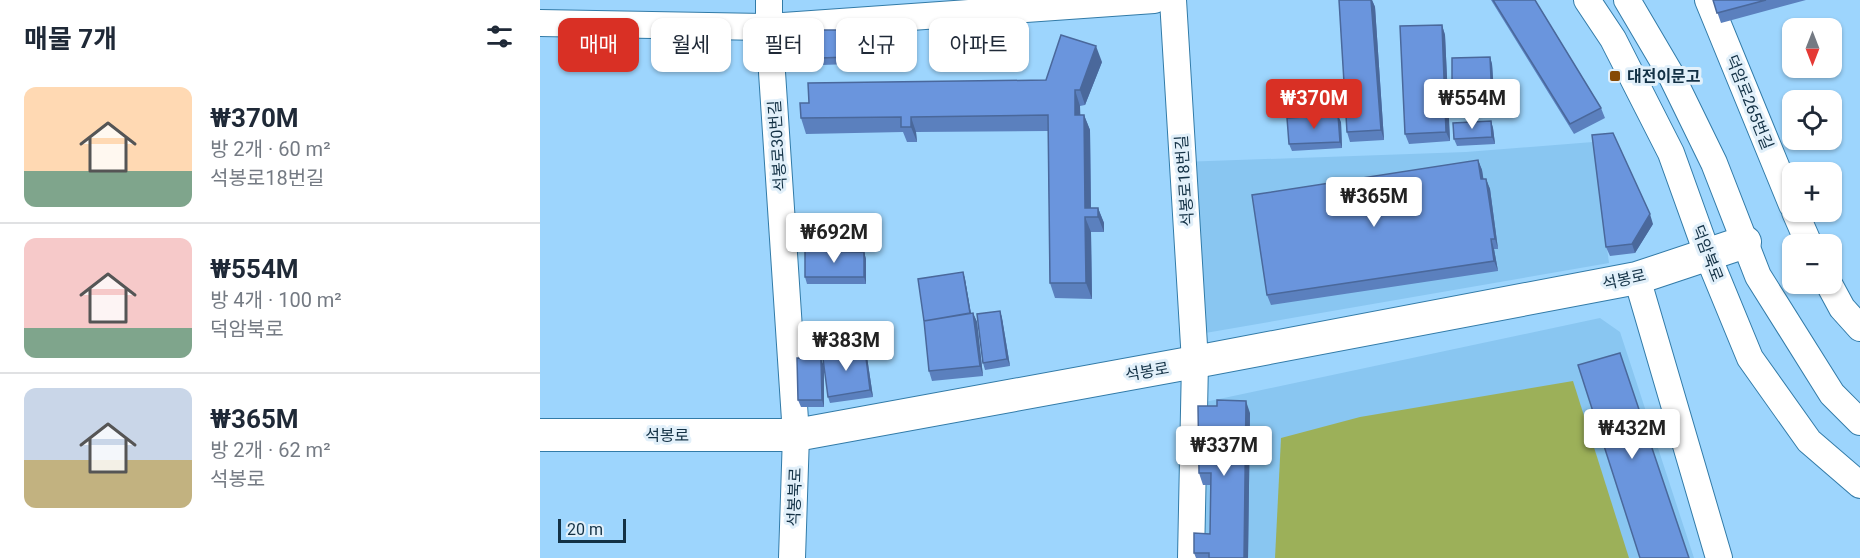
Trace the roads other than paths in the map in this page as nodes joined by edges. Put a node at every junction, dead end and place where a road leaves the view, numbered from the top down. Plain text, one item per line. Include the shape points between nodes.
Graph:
1 (769, 0) edge
2 (1154, 0) edge
3 (1173, 0) edge
4 (1587, 0) edge
5 (1628, 0) edge
6 (1707, 0) edge
7 (769, 18) edge
8 (824, 23) edge
9 (540, 24) edge
10 (743, 27) edge
11 (772, 72) edge
12 (1782, 181) edge
13 (1746, 242) junction
14 (1708, 256) junction
15 (1637, 278) junction
16 (1834, 294) edge
17 (1860, 328) edge
18 (1195, 362) junction
19 (1860, 422) edge
20 (540, 435) edge
21 (796, 435) junction
22 (1860, 485) edge
23 (792, 558) edge
24 (1191, 558) edge
25 (1719, 558) edge

1 - 7 street, 석봉로30번길
2 - 8 street
3 - 18 street, 석봉로18번길
4 - 14 street, 덕암북로 via 1613,39 1671,153
5 - 13 street via 1670,73 1714,163
6 - 12 street, 덕암로265번길
9 - 10 street
11 - 21 street, 석봉로30번길
13 - 14 main road, 석봉로
13 - 19 street via 1758,276 1832,394
14 - 15 main road, 석봉로
14 - 22 street, 덕암북로 via 1750,358 1809,441
15 - 18 main road, 석봉로
15 - 25 street
16 - 17 street
18 - 21 main road, 석봉로
18 - 24 street, 석봉로18번길
20 - 21 main road, 석봉로
21 - 23 street, 석봉북로

